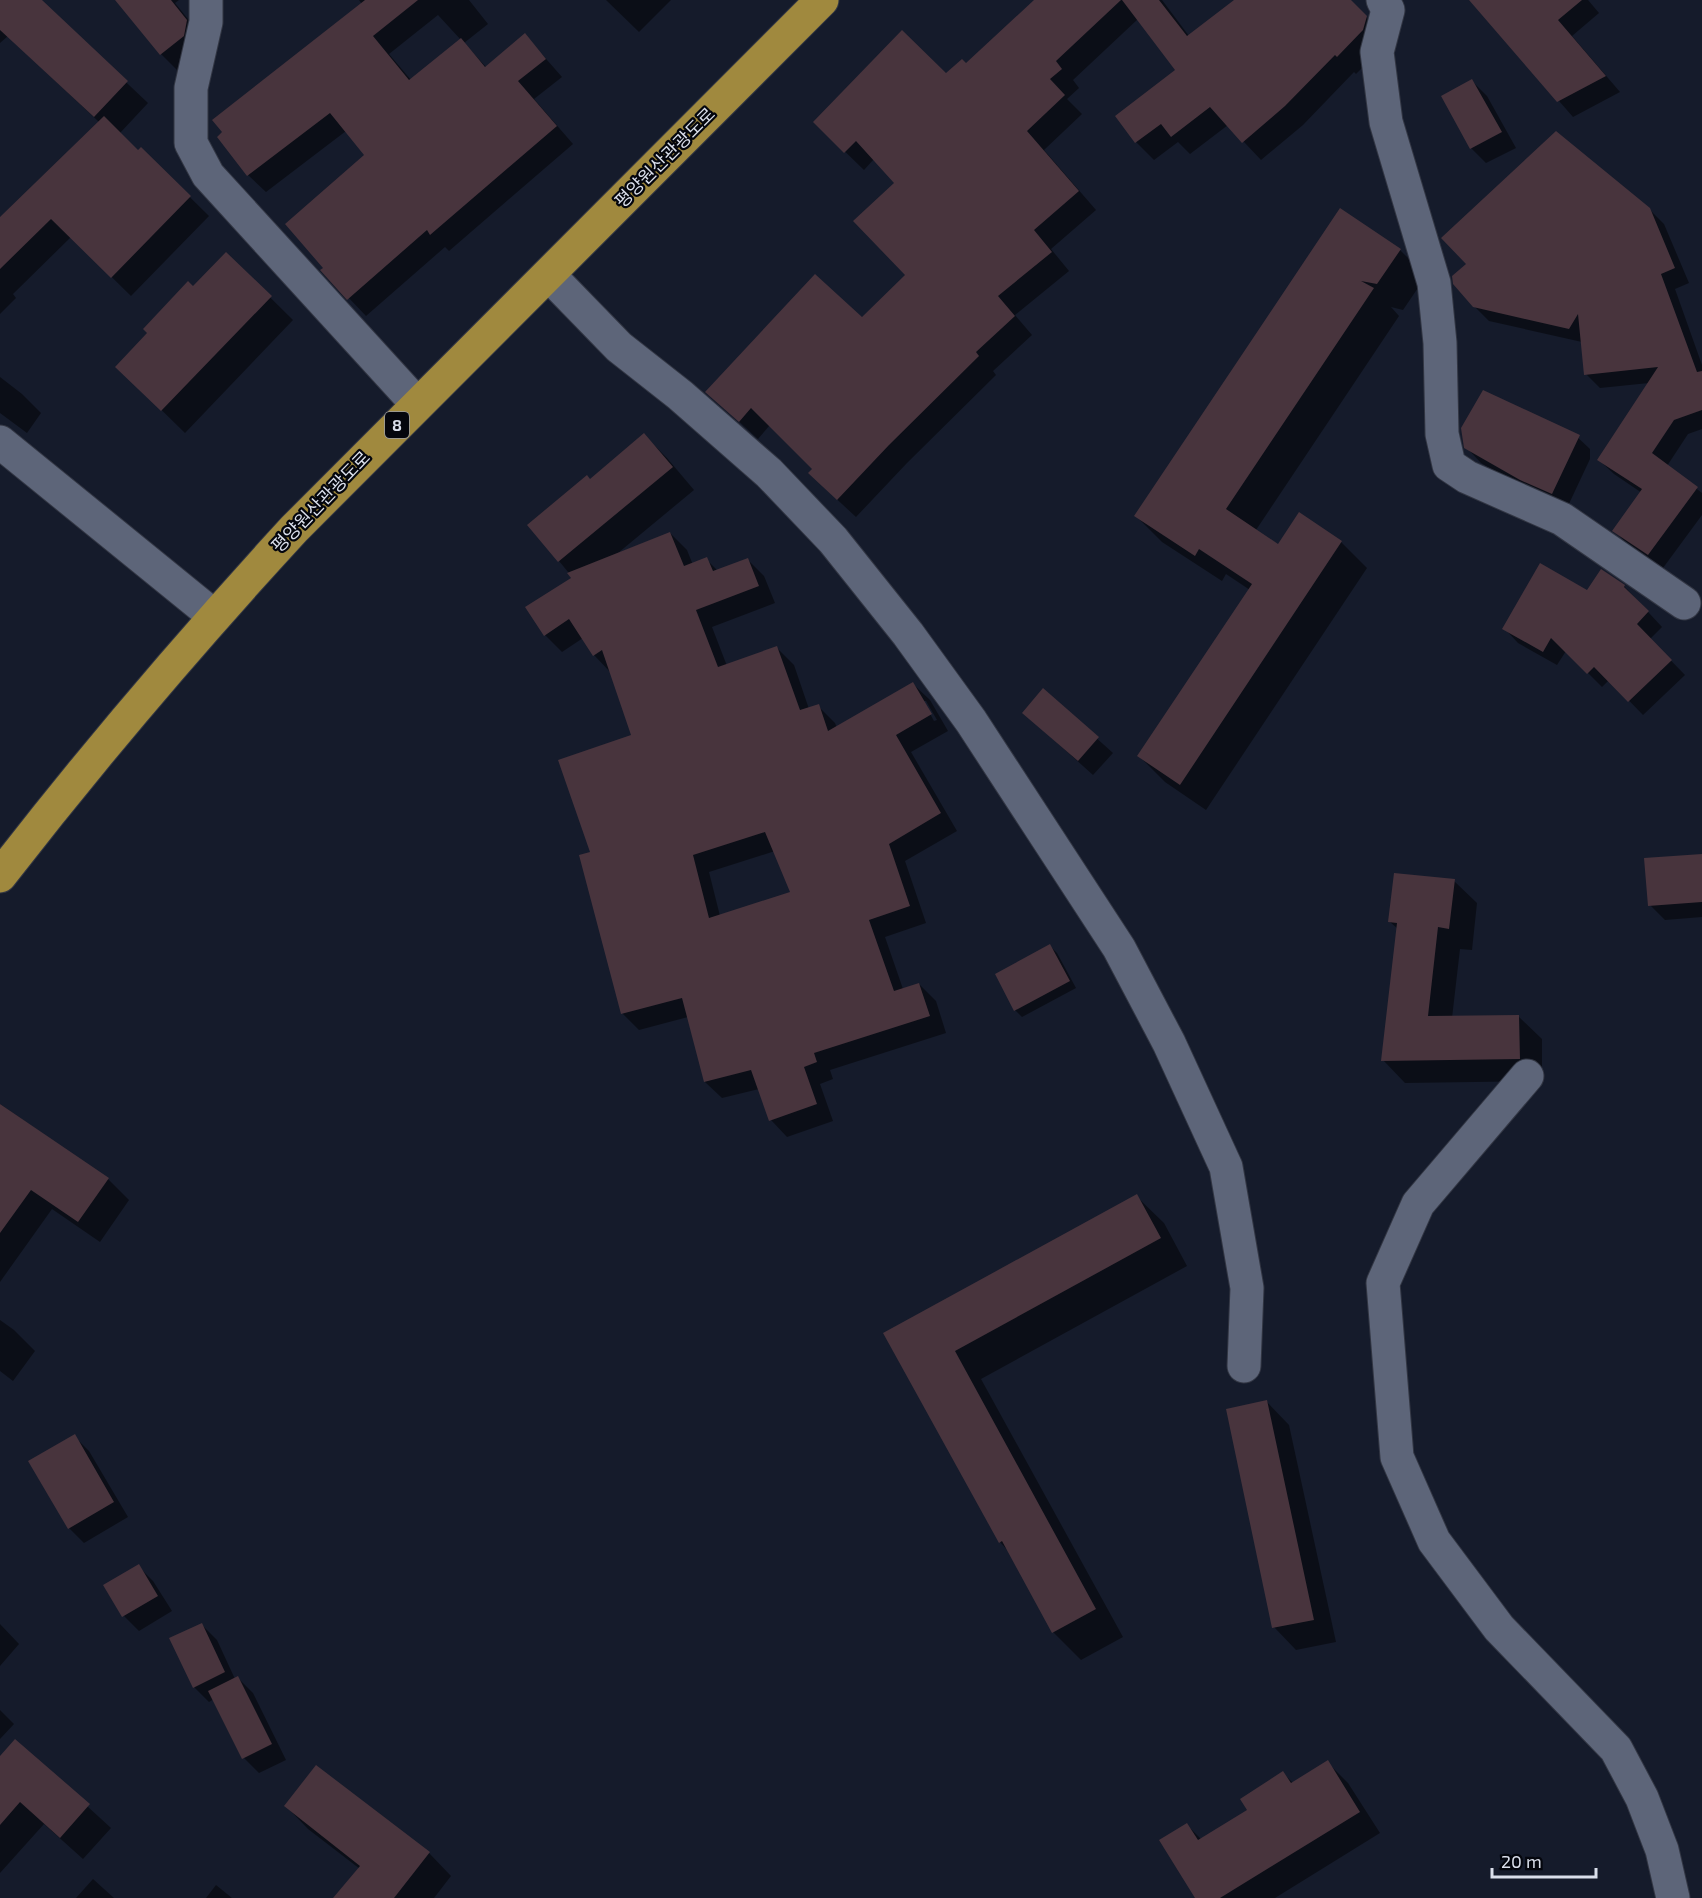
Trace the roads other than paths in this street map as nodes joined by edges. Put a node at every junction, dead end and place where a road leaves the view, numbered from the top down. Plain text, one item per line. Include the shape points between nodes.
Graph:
1 (206, 0) edge
2 (822, 0) edge
3 (1383, 0) edge
4 (549, 275) junction
5 (417, 404) junction
6 (0, 442) edge
7 (1684, 603) dead end
8 (214, 616) junction
9 (0, 876) edge
10 (1527, 1076) dead end
11 (1244, 1366) dead end
12 (1673, 1898) edge

1 - 5 street via 206,22 191,88 191,143 199,159 208,175
2 - 4 highway, 평양원산관광도로 / 8
3 - 7 street via 1388,10 1377,52 1386,122 1434,283 1442,434 1449,465 1467,477 1562,519
4 - 5 highway, 평양원산관광도로 / 8
4 - 11 street via 619,347 680,394 769,473 833,540 971,721 1102,921 1169,1043 1226,1167 1247,1288
5 - 8 highway, 평양원산관광도로 / 8
6 - 8 street
8 - 9 highway, 평양원산관광도로 / 8 via 68,788
10 - 12 street via 1418,1204 1383,1283 1397,1456 1440,1550 1499,1628 1616,1749 1642,1798 1662,1850

